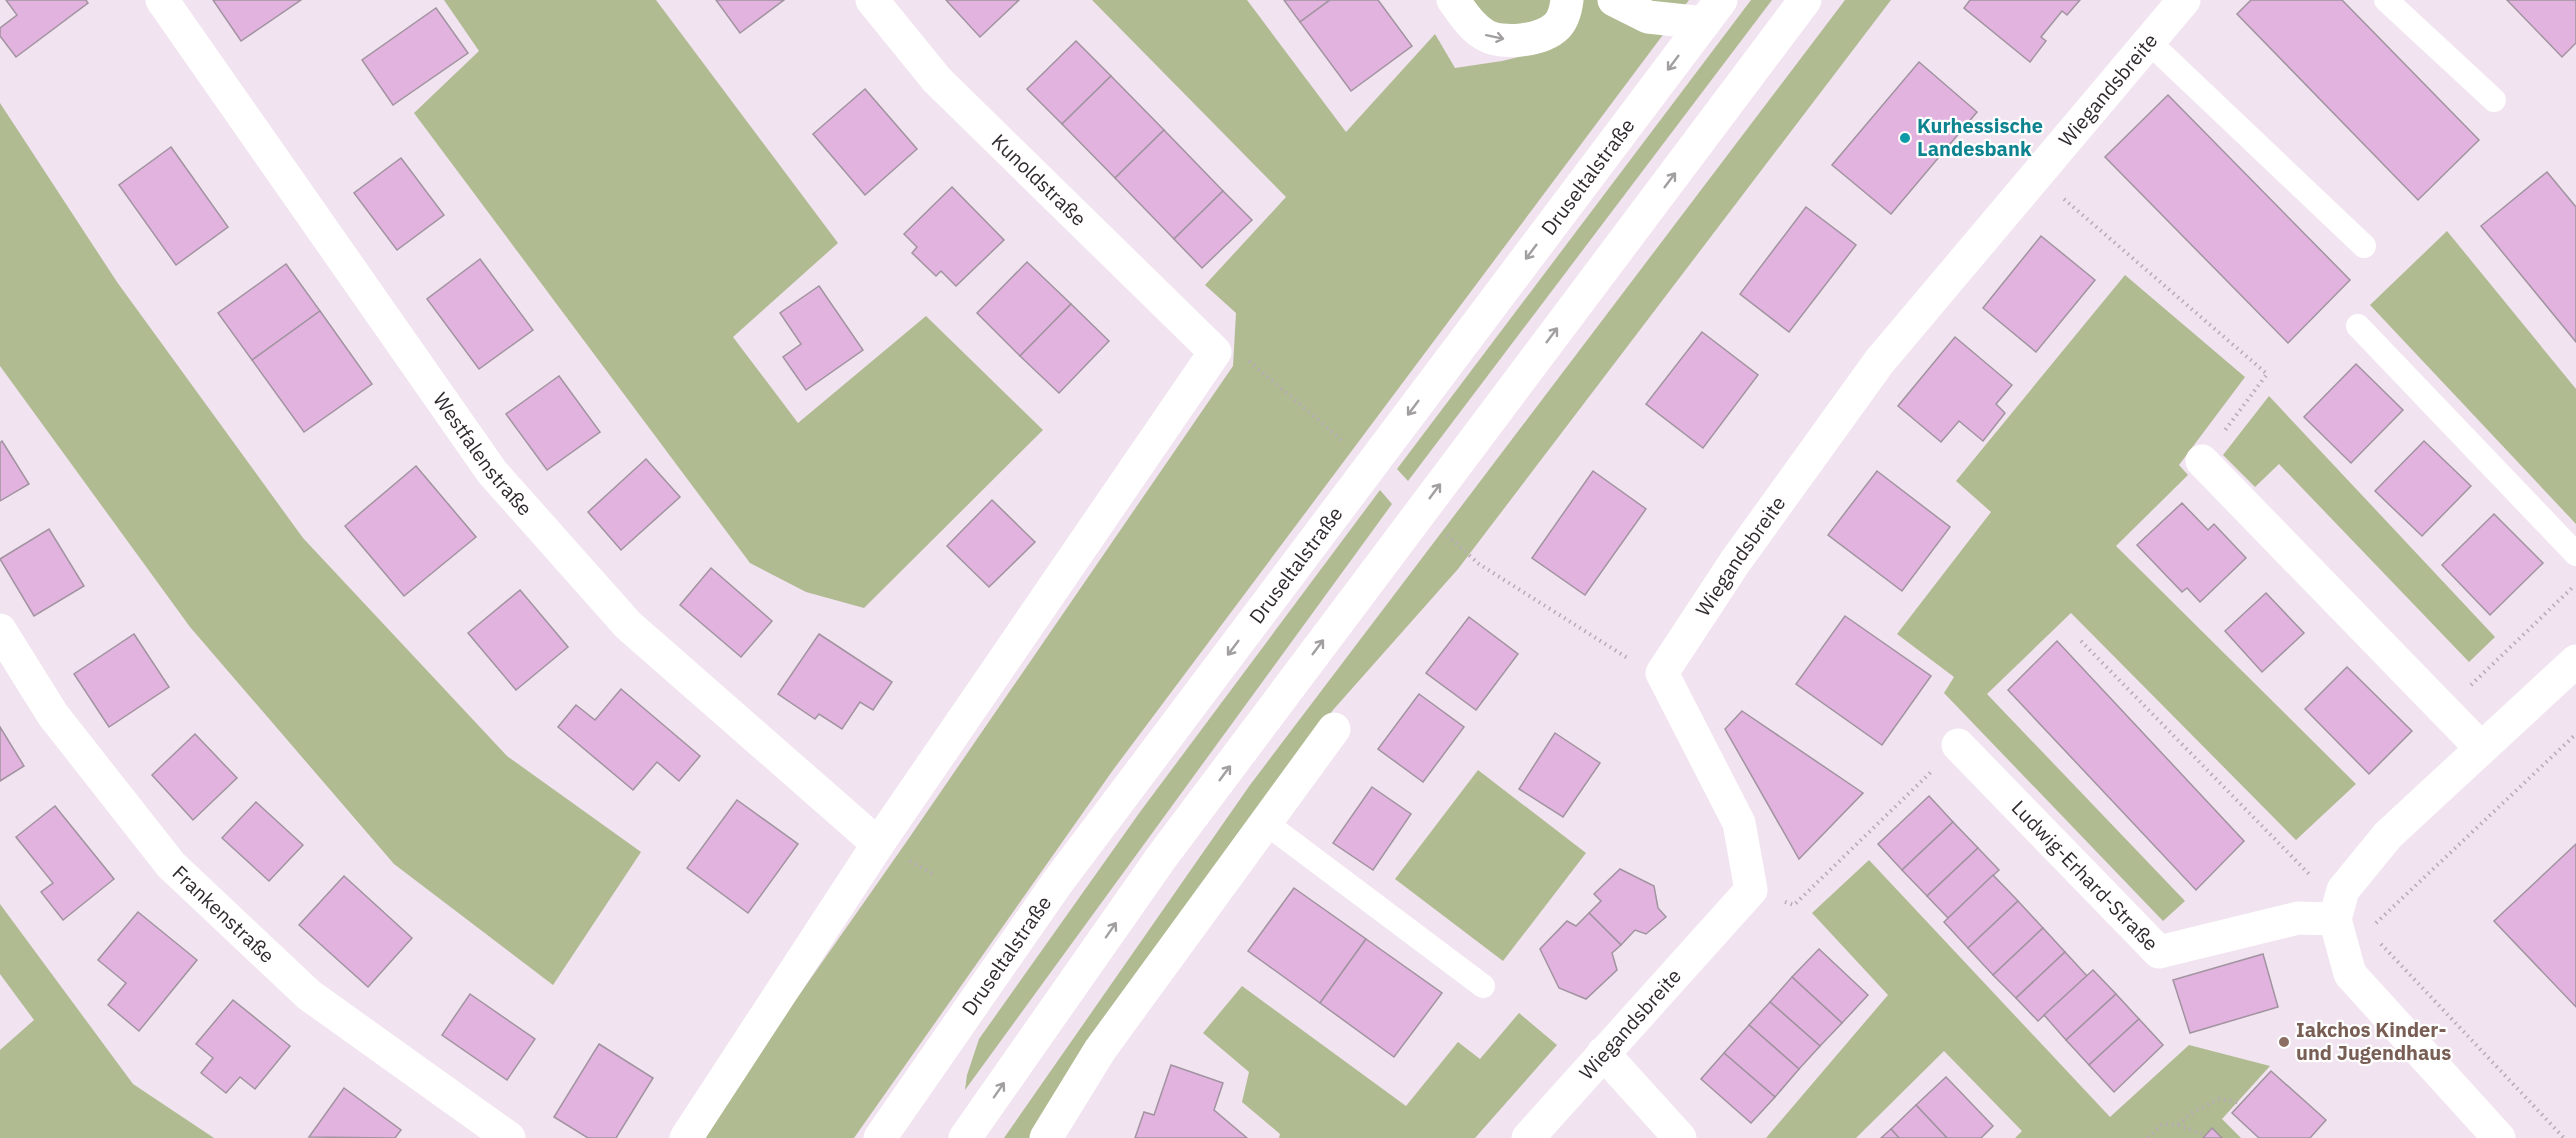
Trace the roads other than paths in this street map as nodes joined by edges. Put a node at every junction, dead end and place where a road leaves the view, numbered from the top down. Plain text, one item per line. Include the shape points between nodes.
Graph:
1 (162, 0) edge
2 (872, 0) edge
3 (1454, 0) edge
4 (1567, 0) edge
5 (1614, 0) edge
6 (1805, 0) edge
7 (2184, 0) edge
8 (2386, 0) edge
9 (1713, 12) edge
10 (2149, 42) junction
11 (2494, 100) dead end
12 (2364, 246) dead end
13 (2358, 326) dead end
14 (2202, 461) road end
15 (2576, 554) edge
16 (0, 630) edge
17 (2576, 661) edge
18 (1334, 729) dead end
19 (1958, 745) road end
20 (2480, 747) junction
21 (1266, 823) junction
22 (878, 844) junction
23 (2337, 912) junction
24 (1483, 986) dead end
25 (1603, 1053) junction
26 (509, 1138) edge
27 (686, 1138) edge
28 (880, 1138) edge
29 (965, 1138) edge
30 (1046, 1138) edge
31 (1528, 1138) edge
32 (1680, 1138) edge
33 (2499, 1138) edge

1 - 22 street, Westfalenstraße via 492,472 628,625
2 - 22 street, Kunoldstraße via 937,80 1215,352
3 -> 4 street via 1473,27 1488,37 1518,41 1539,37 1557,26
5 - 9 street via 1648,17
29 -> 6 street via 1168,849
7 - 10 street, Wiegandsbreite
8 - 11 lane
9 -> 28 street, Druseltalstraße via 1057,883
10 - 12 lane
10 - 25 street, Wiegandsbreite via 1879,362 1735,562 1662,674 1739,823 1751,890
13 - 15 lane
14 - 20 street
16 - 26 street, Frankenstraße via 53,715 171,865 309,995
17 - 20 street
18 - 21 street
19 - 23 street, Ludwig-Erhard-Straße via 2159,952
20 - 23 street via 2388,835 2343,890
21 - 24 lane
21 - 30 street via 1100,1050
22 - 27 street
23 - 33 street via 2350,974
25 - 31 street, Wiegandsbreite
25 - 32 street

